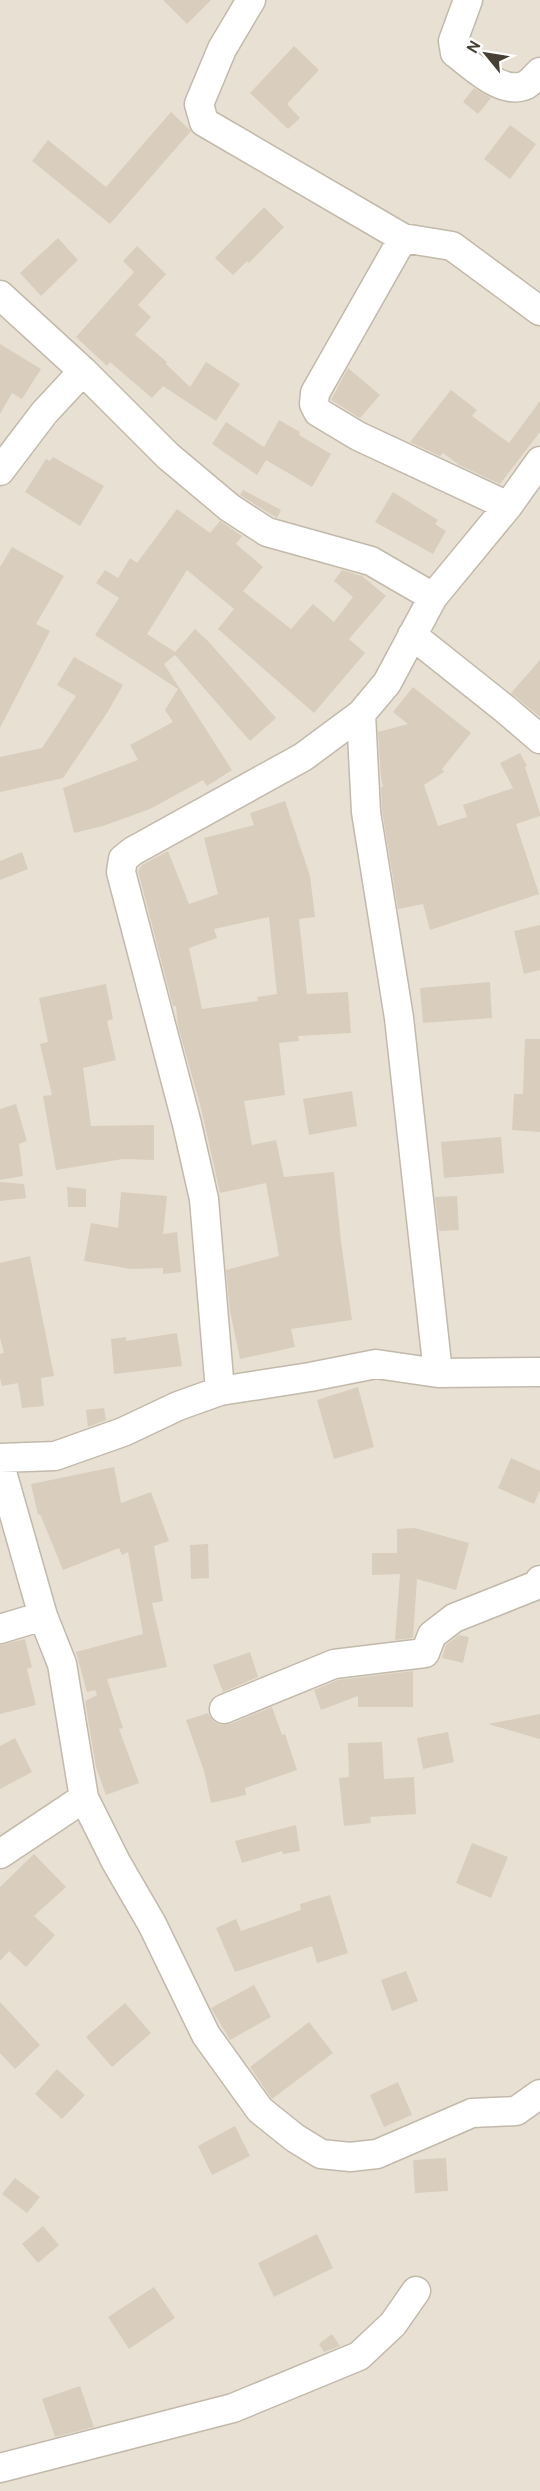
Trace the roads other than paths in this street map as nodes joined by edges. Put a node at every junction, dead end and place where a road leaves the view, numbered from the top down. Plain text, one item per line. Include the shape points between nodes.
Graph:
1 (251, 0) edge
2 (468, 0) edge
3 (540, 72) edge
4 (403, 238) junction
5 (0, 295) edge
6 (540, 311) edge
7 (83, 371) junction
8 (539, 465) edge
9 (0, 471) edge
10 (508, 506) junction
11 (433, 597) junction
12 (412, 635) junction
13 (361, 714) junction
14 (540, 740) edge
15 (540, 1372) edge
16 (438, 1373) junction
17 (220, 1391) junction
18 (0, 1458) edge
19 (0, 1465) edge
20 (540, 1580) edge
21 (43, 1616) junction
22 (0, 1629) edge
23 (224, 1709) dead end
24 (84, 1798) junction
25 (0, 1854) edge
26 (540, 2094) edge
27 (416, 2291) dead end
28 (0, 2468) edge

1 - 4 street via 222,49 199,104 204,122
2 - 3 street via 453,41 455,53 493,81 508,87 525,85
4 - 6 street via 452,246
4 - 10 street via 315,393 314,404 318,412 358,436
5 - 7 street
7 - 9 street
7 - 11 street via 168,456 230,508 267,532 371,561
8 - 10 street
10 - 11 street
11 - 12 street
12 - 13 street via 387,683
12 - 14 street
13 - 16 street via 366,812 399,1018
13 - 17 street via 303,757 123,860 121,872 204,1199
15 - 16 street
16 - 17 street via 376,1364
17 - 18 street via 55,1456
19 - 21 street
20 - 23 street via 537,1585 454,1618 432,1635 425,1653 334,1664
21 - 22 street
21 - 24 street via 62,1664
24 - 25 street
24 - 26 street via 206,2035 260,2110 295,2138 321,2154 377,2154 472,2113 516,2111
27 - 28 street via 393,2324 359,2356 233,2408

